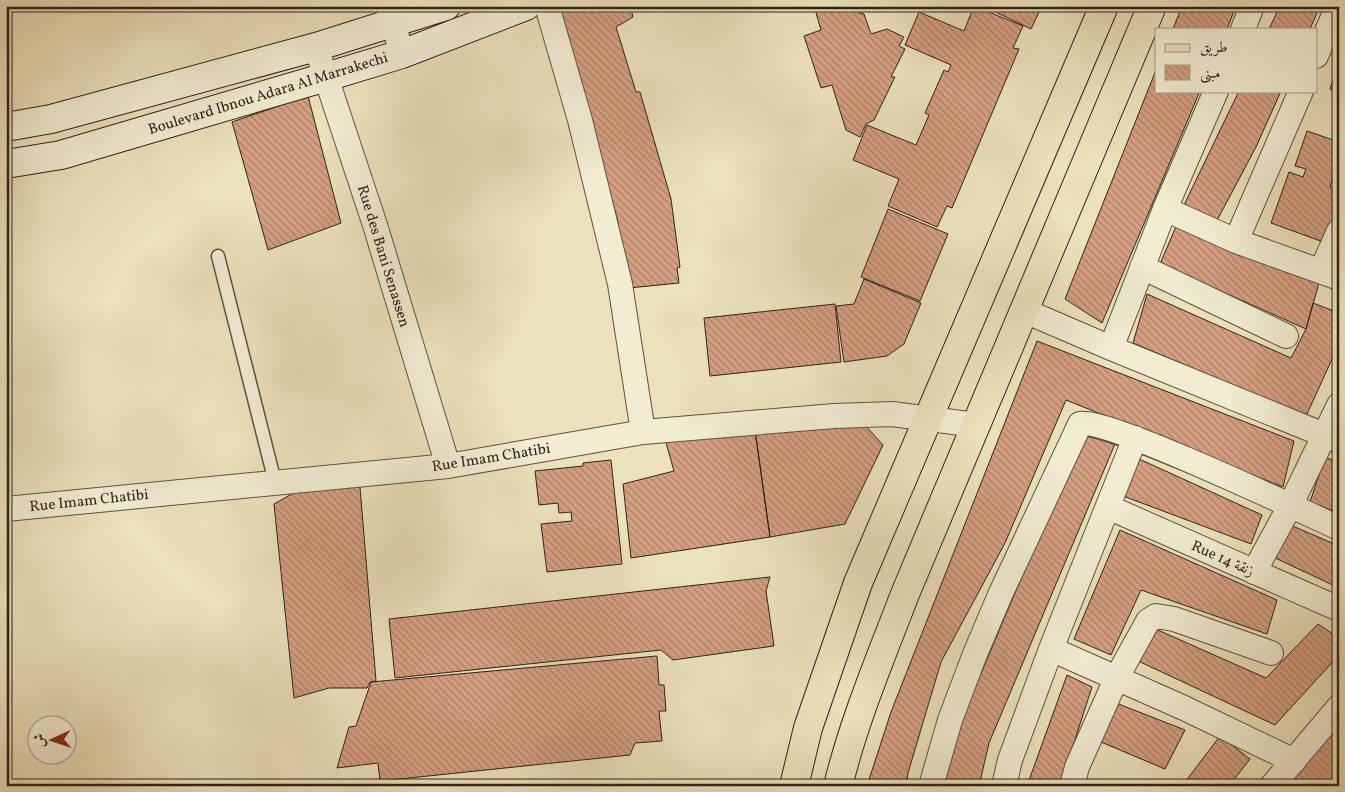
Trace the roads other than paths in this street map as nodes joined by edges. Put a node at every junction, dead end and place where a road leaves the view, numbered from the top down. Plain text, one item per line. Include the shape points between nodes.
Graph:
1 (446, 6) edge
2 (526, 6) edge
3 (547, 6) edge
4 (1104, 6) edge
5 (1152, 6) edge
6 (1252, 6) edge
7 (1338, 6) edge
8 (391, 15) edge
9 (1243, 28) edge
10 (316, 47) junction
11 (1318, 51) edge
12 (402, 54) junction
13 (326, 77) junction
14 (1216, 92) edge
15 (1301, 92) edge
16 (6, 127) edge
17 (6, 164) edge
18 (1165, 209) junction
19 (1339, 231) edge
20 (1236, 241) junction
21 (218, 256) dead end
22 (1142, 267) junction
23 (1330, 275) edge
24 (1025, 311) junction
25 (1286, 336) dead end
26 (1110, 348) junction
27 (1339, 405) edge
28 (928, 417) junction
29 (976, 425) junction
30 (643, 432) junction
31 (1135, 438) junction
32 (1331, 438) edge
33 (448, 466) junction
34 (276, 482) junction
35 (1290, 506) junction
36 (1108, 507) junction
37 (6, 509) edge
38 (1339, 528) edge
39 (1254, 572) junction
40 (1339, 609) edge
41 (1051, 650) junction
42 (1271, 653) dead end
43 (1116, 678) junction
44 (1339, 707) edge
45 (1294, 761) junction
46 (794, 786) edge
47 (838, 786) edge
48 (931, 786) edge
49 (1004, 786) edge
50 (1072, 786) edge
51 (1272, 786) edge

1 - 8 main road, Boulevard Ibnou Adara Al Marrakechi
2 - 12 main road, Boulevard Ibnou Adara Al Marrakechi
3 - 30 street via 580,120 620,284
4 - 28 main road
5 - 24 main road
6 - 9 street
7 - 11 street
8 - 10 main road, Boulevard Ibnou Adara Al Marrakechi
8 - 12 street
10 - 13 street, Rue des Bani Senassen
10 - 16 main road, Boulevard Ibnou Adara Al Marrakechi via 51,119
12 - 13 main road, Boulevard Ibnou Adara Al Marrakechi
13 - 17 main road, Boulevard Ibnou Adara Al Marrakechi via 61,154
13 - 33 street, Rue des Bani Senassen
14 - 18 street
15 - 20 street
18 - 20 street
18 - 22 street
19 - 23 street
20 - 23 street
21 - 34 lane
22 - 25 street
22 - 26 street
24 - 26 street
24 - 29 main road
26 - 32 street
27 - 32 street
28 - 29 street, Rue Imam Chatibi
28 - 30 street, Rue Imam Chatibi via 892,414 834,416
28 - 46 main road via 858,583 808,728
29 - 47 main road via 875,671
30 - 33 street, Rue Imam Chatibi
31 - 35 street
31 - 36 street
31 - 48 street via 1097,425 1083,423 1078,427 975,654 950,720
32 - 35 street
33 - 34 street, Rue Imam Chatibi
34 - 37 street, Rue Imam Chatibi
35 - 38 street
35 - 39 street
36 - 39 street, Rue 14 زنقة
36 - 41 street
39 - 40 street, Rue 14 زنقة
41 - 43 street
41 - 49 street via 1010,760
42 - 43 street via 1174,619 1156,616 1148,621
43 - 45 street
43 - 50 street
44 - 45 street
45 - 51 street

